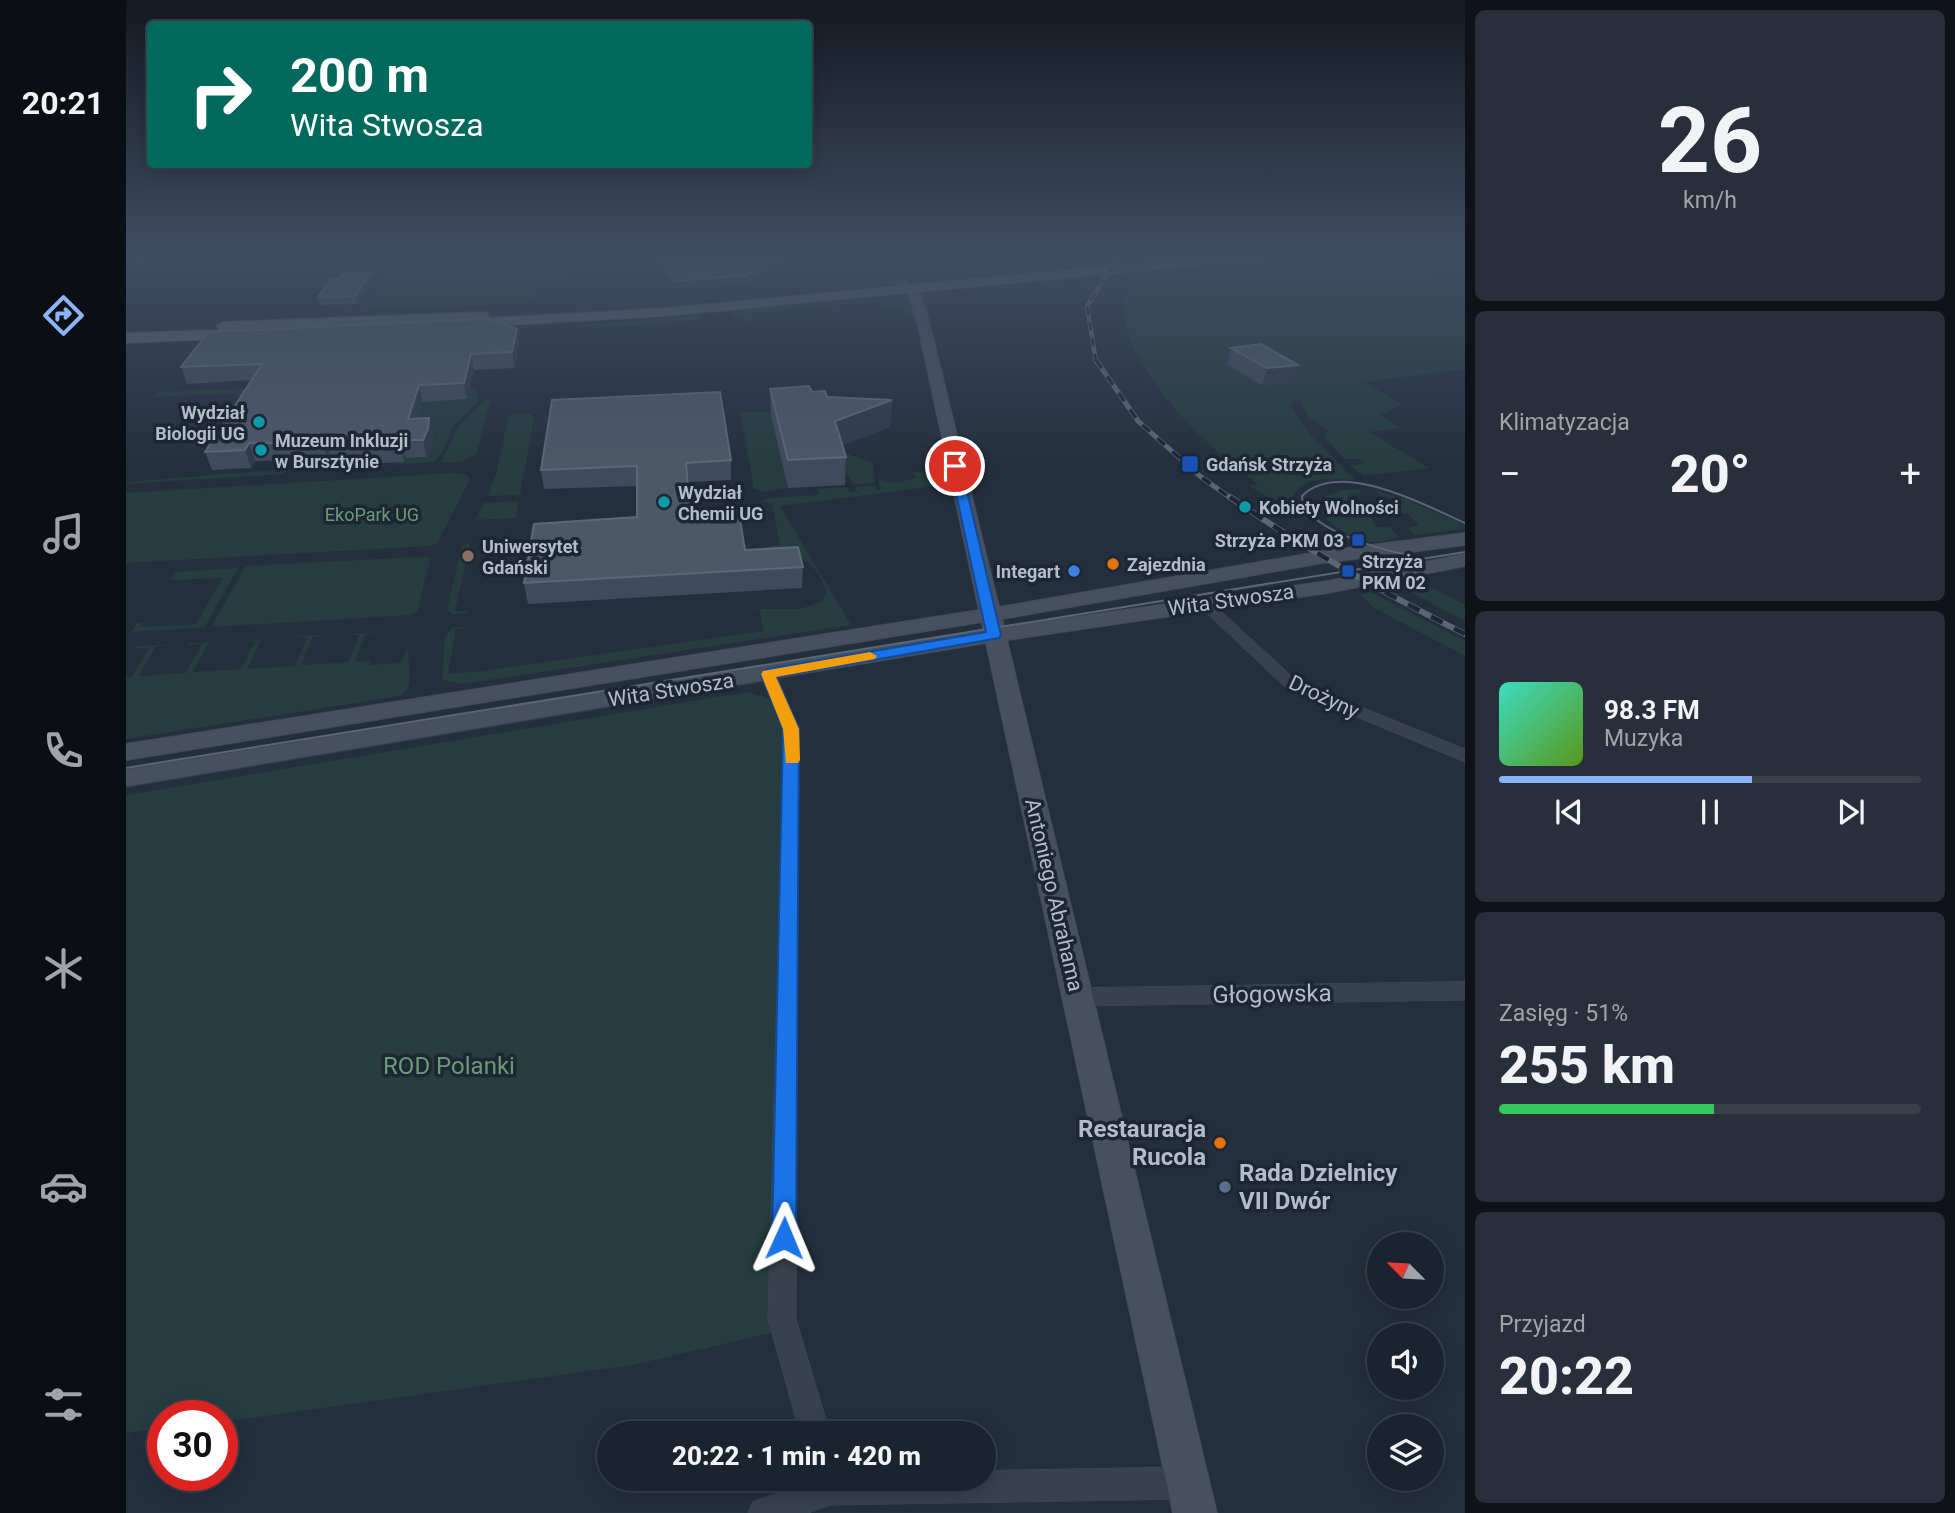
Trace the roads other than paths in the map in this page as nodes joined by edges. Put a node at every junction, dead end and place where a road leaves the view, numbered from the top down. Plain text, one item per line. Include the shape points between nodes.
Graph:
1 (280, 324) edge
2 (465, 324) edge
3 (923, 324) edge
4 (126, 330) edge
5 (126, 338) edge
6 (1465, 539) edge
7 (1465, 560) edge
8 (1205, 604) junction
9 (991, 625) junction
10 (768, 674) junction
11 (126, 752) edge
12 (1465, 756) edge
13 (126, 778) edge
14 (1465, 991) edge
15 (1078, 997) junction
16 (812, 1421) edge
17 (996, 1490) edge
18 (814, 1491) edge
19 (1192, 1498) edge
20 (764, 1513) edge

1 - 4 main road
2 - 5 main road
3 - 9 street, Antoniego Abrahama
6 - 9 street, Wita Stwosza via 1323,557
7 - 8 street, Wita Stwosza via 1328,587
8 - 9 street, Wita Stwosza
8 - 12 street, Drożyny via 1291,684
9 - 10 street, Wita Stwosza
9 - 11 street, Wita Stwosza
9 - 15 street, Antoniego Abrahama
10 - 13 street, Wita Stwosza
10 - 16 street via 791,729 792,762 782,1319
14 - 15 street, Głogowska
15 - 19 street, Antoniego Abrahama
17 - 19 street
18 - 20 street

